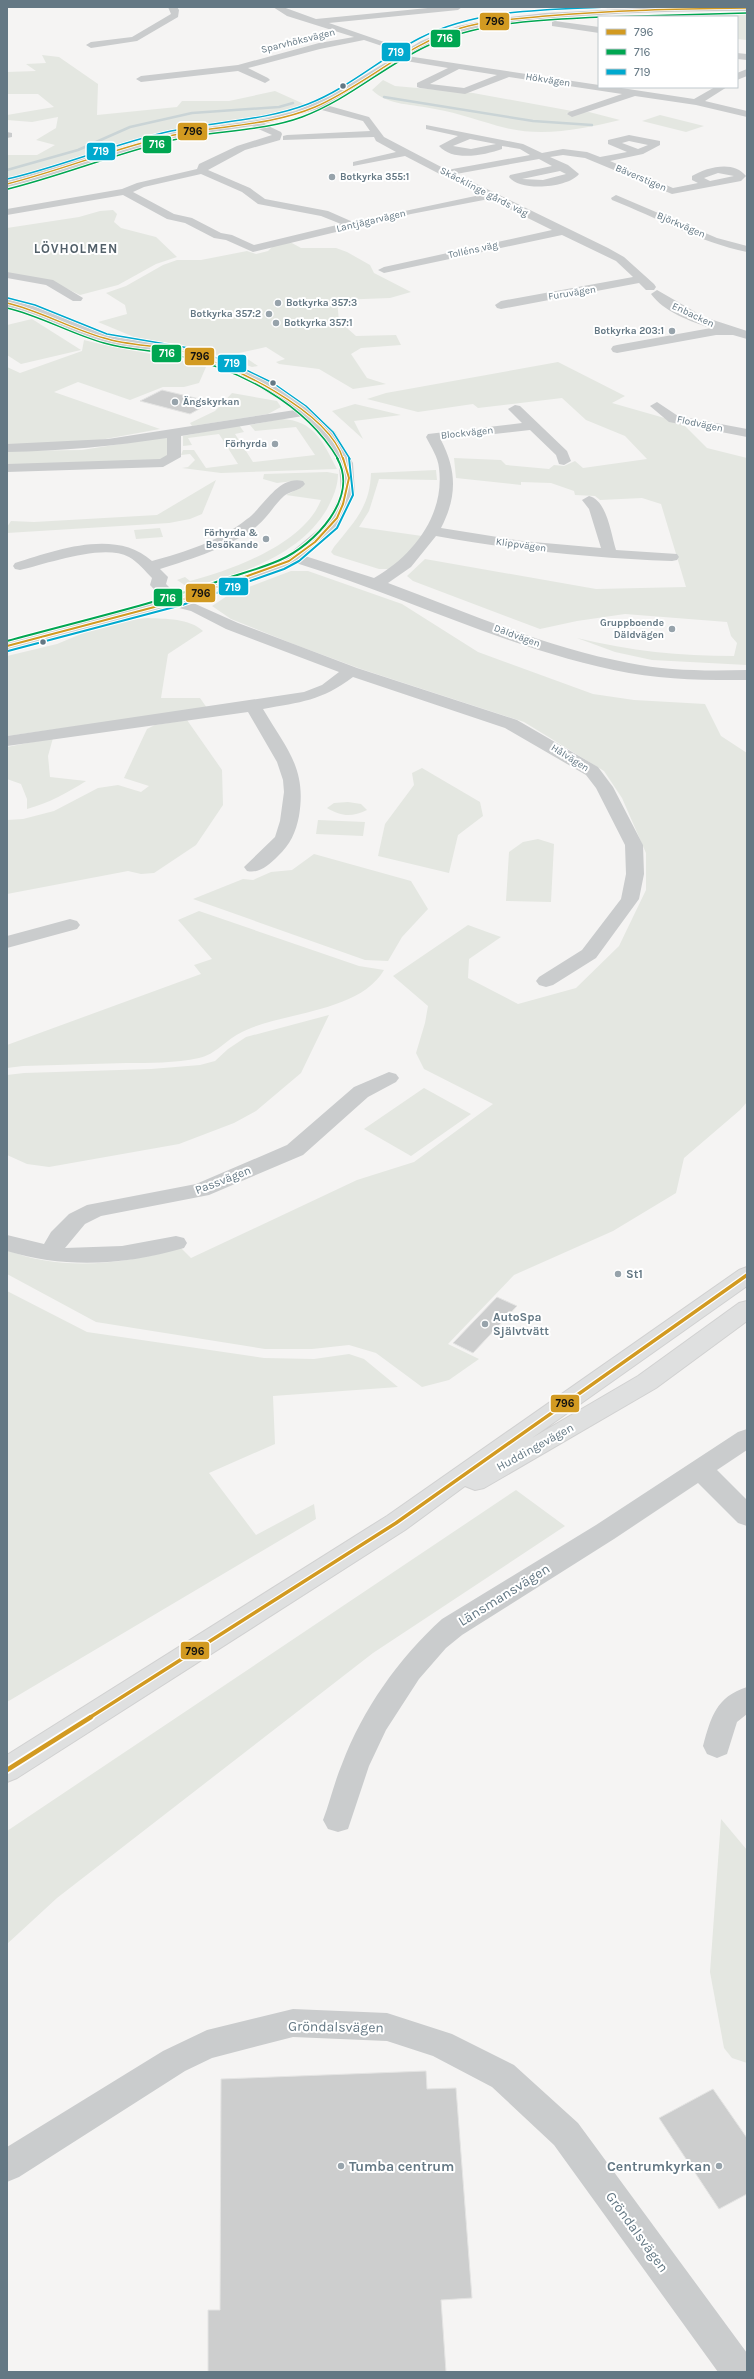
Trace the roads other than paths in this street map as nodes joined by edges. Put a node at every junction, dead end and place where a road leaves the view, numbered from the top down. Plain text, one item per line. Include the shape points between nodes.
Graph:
1 (172, 7) edge
2 (277, 7) edge
3 (458, 7) edge
4 (747, 8) edge
5 (584, 10) edge
6 (598, 17) edge
7 (316, 22) junction
8 (544, 22) dead end
9 (598, 30) edge
10 (363, 38) junction
11 (382, 42) dead end
12 (91, 45) dead end
13 (401, 58) junction
14 (459, 66) junction
15 (239, 68) junction
16 (747, 72) edge
17 (508, 74) junction
18 (738, 76) edge
19 (141, 79) dead end
20 (265, 80) dead end
21 (598, 88) edge
22 (600, 88) edge
23 (720, 88) edge
24 (633, 93) junction
25 (696, 102) junction
26 (316, 106) junction
27 (572, 114) dead end
28 (747, 114) edge
29 (251, 122) junction
30 (430, 127) dead end
31 (375, 134) junction
32 (467, 136) junction
33 (287, 138) dead end
34 (504, 144) junction
35 (636, 152) dead end
36 (406, 153) junction
37 (541, 156) junction
38 (598, 160) junction
39 (357, 164) dead end
40 (564, 167) dead end
41 (202, 171) junction
42 (446, 173) junction
43 (7, 184) edge
44 (708, 185) dead end
45 (125, 192) junction
46 (490, 196) junction
47 (616, 198) dead end
48 (7, 212) edge
49 (352, 225) junction
50 (563, 231) junction
51 (747, 249) edge
52 (384, 270) dead end
53 (7, 276) edge
54 (638, 276) junction
55 (654, 290) joint
56 (77, 298) dead end
57 (7, 303) edge
58 (501, 305) dead end
59 (32, 309) junction
60 (7, 317) edge
61 (730, 332) junction
62 (747, 335) edge
63 (617, 349) dead end
64 (657, 406) dead end
65 (515, 409) dead end
66 (306, 412) junction
67 (534, 426) junction
68 (172, 433) junction
69 (747, 433) edge
70 (7, 448) edge
71 (564, 461) dead end
72 (7, 468) edge
73 (298, 484) dead end
74 (589, 500) dead end
75 (433, 531) junction
76 (610, 554) junction
77 (672, 557) dead end
78 (295, 558) junction
79 (20, 566) dead end
80 (149, 567) junction
81 (377, 583) junction
82 (175, 602) junction
83 (7, 646) edge
84 (351, 671) junction
85 (747, 675) edge
86 (253, 706) junction
87 (7, 741) edge
88 (253, 867) dead end
89 (70, 925) dead end
90 (7, 942) edge
91 (546, 981) dead end
92 (389, 1078) dead end
93 (7, 1242) edge
94 (176, 1243) dead end
95 (50, 1254) junction
96 (747, 1275) edge
97 (747, 1309) edge
98 (747, 1438) edge
99 (700, 1471) junction
100 (747, 1516) edge
101 (396, 1523) junction
102 (747, 1698) edge
103 (718, 1746) dead end
104 (7, 1770) edge
105 (338, 1820) dead end
106 (7, 2166) edge
107 (739, 2372) edge

1 - 12 street via 175,15 134,38
2 - 7 street
3 - 7 street
4 - 5 street
5 - 6 street
5 - 13 street via 459,28 434,37
7 - 10 street
8 - 9 street
10 - 11 street
10 - 15 street, Sparvhöksvägen via 319,46
13 - 14 street, Hökvägen
13 - 26 street
14 - 17 street, Hökvägen
14 - 17 street via 420,85 465,91
15 - 19 street, Sparvhöksvägen
15 - 20 street
16 - 18 street
17 - 21 street, Hökvägen
22 - 24 street, Hökvägen
23 - 25 street
24 - 25 street, Hökvägen
24 - 27 street
25 - 28 street, Hökvägen
26 - 29 street via 282,117
26 - 31 street, Skäcklinge gårds väg via 362,117 370,121
29 - 41 street via 277,134 276,138 219,157 203,166
29 - 43 street via 157,140 59,172
30 - 32 street
31 - 33 street
31 - 36 street, Skäcklinge gårds väg
32 - 34 street
32 - 34 street via 444,146 466,153 496,148
34 - 37 street via 523,147
35 - 38 street, Bäverstigen
36 - 39 street
36 - 42 street, Skäcklinge gårds väg
37 - 38 street, Bäverstigen via 571,152
37 - 40 street
37 - 42 street, Bäverstigen
38 - 44 street, Bäverstigen via 668,190 682,191
41 - 45 street via 141,184
41 - 49 street via 246,190 262,202 324,213
42 - 46 street, Skäcklinge gårds väg
45 - 48 street
45 - 49 street, Lantjägarvägen via 171,217 188,220 218,236 228,237 253,249
46 - 49 street, Lantjägarvägen
46 - 50 street, Skäcklinge gårds väg
47 - 51 street, Björkvägen via 726,244
50 - 52 street, Tolléns väg
50 - 54 street, Skäcklinge gårds väg via 613,255
53 - 56 street via 49,282
54 - 55 street, Skäcklinge gårds väg
54 - 58 street, Furuvägen via 639,278 628,283
55 - 61 street, Enbacken via 684,313
57 - 59 street
59 - 60 street
59 - 66 street via 54,316 91,334 125,343 183,352 220,364 281,394
61 - 62 street, Enbacken
61 - 63 street, Enbacken via 716,331
64 - 69 street, Flodvägen via 674,419
65 - 67 street
66 - 68 street
66 - 78 street via 322,426 340,451 349,471 350,494 332,526
67 - 71 street via 562,454
67 - 75 street, Blockvägen via 433,437 446,468 444,501
68 - 70 street via 75,446
68 - 72 street via 174,457 163,463
73 - 80 street via 280,492 253,522 224,540 193,554
74 - 76 street via 596,508
75 - 76 street, Klippvägen via 524,546
75 - 81 street, Blockvägen via 401,571
76 - 77 street, Klippvägen
78 - 81 street, Däldvägen
78 - 82 street via 222,587
79 - 80 street via 75,552 121,550 134,554
80 - 82 street via 160,577 158,585
81 - 85 street, Däldvägen via 529,641 599,663 664,675
82 - 83 street
82 - 84 street, Hålvägen via 196,608 242,630
84 - 86 street via 328,688 308,696
84 - 91 street, Hålvägen via 522,729 592,771 604,787 634,845 633,890 630,899 589,954
86 - 87 street
86 - 88 street via 284,761 292,780 293,796 288,832 272,854
89 - 90 street
92 - 95 street, Passvägen via 361,1092 295,1150 201,1190 95,1210 76,1219 59,1237
93 - 95 street
94 - 95 street via 144,1252 96,1257
96 - 101 main road
97 - 101 main road, Huddingevägen via 647,1382 530,1451
98 - 99 street, Länsmansvägen
99 - 100 street via 717,1484
99 - 105 street, Länsmansvägen via 452,1627 431,1645 395,1689 358,1759
101 - 104 main road
102 - 103 street via 725,1716
106 - 107 street, Gröndalsvägen via 174,2060 207,2044 293,2023 387,2026 440,2044 474,2060 503,2076 540,2108 566,2134

